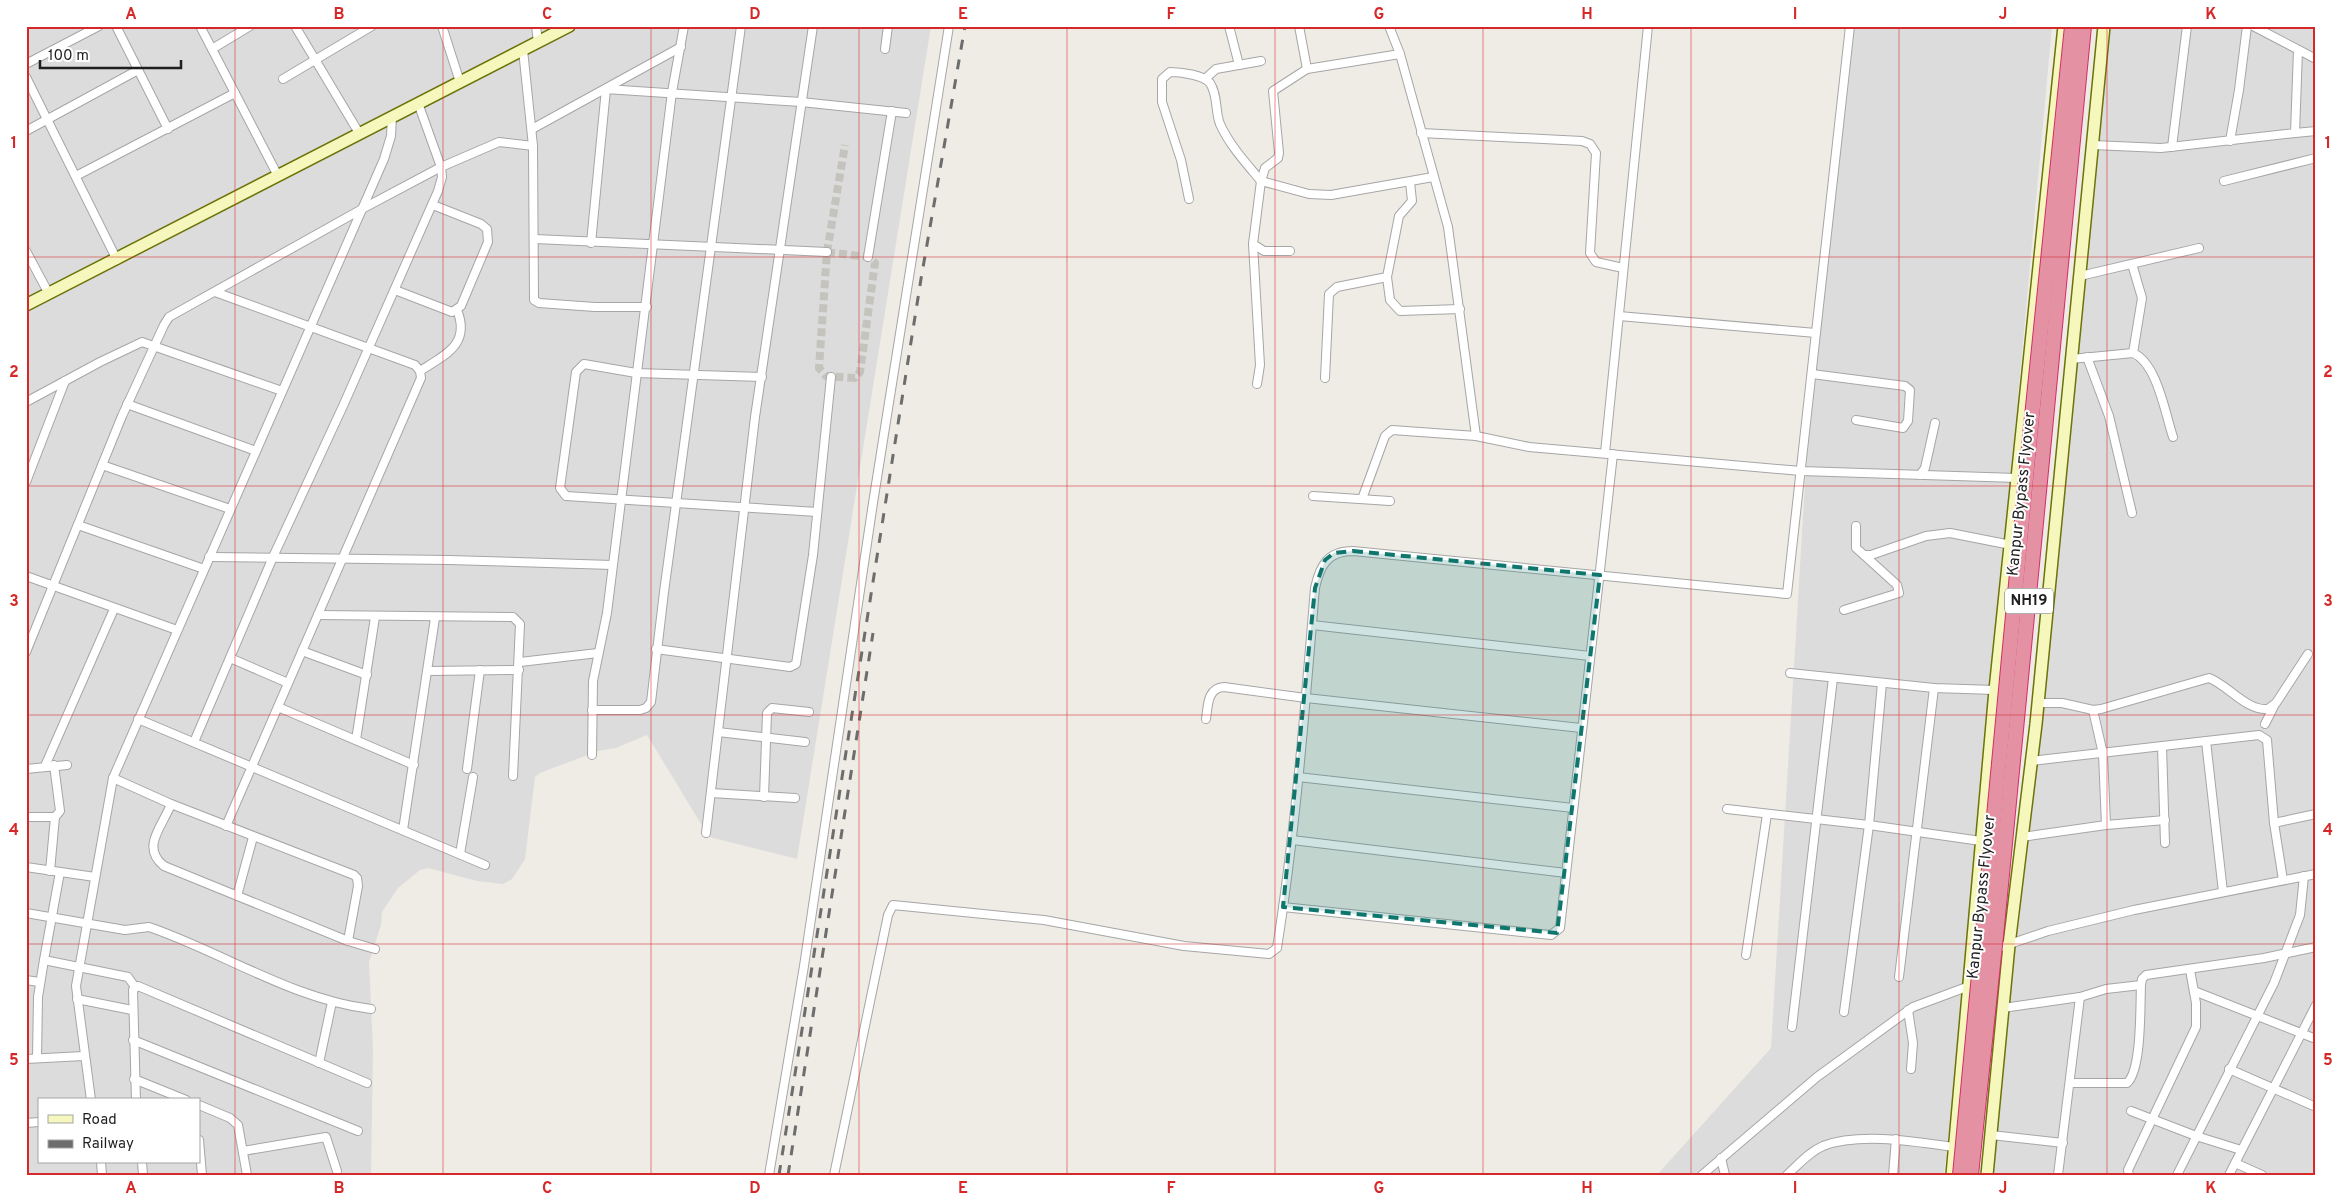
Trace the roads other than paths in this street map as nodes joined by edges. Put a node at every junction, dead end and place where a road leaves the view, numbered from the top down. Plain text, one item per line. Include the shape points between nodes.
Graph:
1 (99, 26) edge
2 (116, 26) edge
3 (200, 26) edge
4 (250, 26) edge
5 (295, 26) edge
6 (372, 26) edge
7 (442, 26) edge
8 (536, 26) edge
9 (569, 26) edge
10 (684, 26) edge
11 (741, 26) edge
12 (813, 26) edge
13 (888, 26) edge
14 (949, 26) edge
15 (1229, 26) edge
16 (1299, 26) edge
17 (1389, 26) edge
18 (1648, 26) edge
19 (1850, 26) edge
20 (2064, 26) edge
21 (2072, 26) edge
22 (2084, 26) edge
23 (2104, 26) edge
24 (2187, 26) edge
25 (2247, 26) edge
26 (2253, 26) edge
27 (538, 42) junction
28 (681, 47) junction
29 (212, 49) junction
30 (885, 49) dead end
31 (523, 50) junction
32 (2298, 50) junction
33 (1400, 54) junction
34 (2316, 59) edge
35 (315, 60) junction
36 (1261, 61) dead end
37 (26, 64) edge
38 (1239, 65) junction
39 (1308, 68) junction
40 (138, 70) junction
41 (26, 77) edge
42 (283, 78) dead end
43 (1205, 79) junction
44 (460, 82) junction
45 (606, 89) junction
46 (672, 92) junction
47 (235, 93) junction
48 (730, 97) junction
49 (801, 102) junction
50 (418, 103) junction
51 (892, 111) junction
52 (906, 113) dead end
53 (392, 116) junction
54 (49, 119) junction
55 (168, 129) junction
56 (532, 129) junction
57 (26, 130) edge
58 (2316, 131) edge
59 (359, 133) junction
60 (1421, 133) junction
61 (2295, 133) junction
62 (2230, 141) junction
63 (2093, 145) junction
64 (533, 146) junction
65 (2172, 147) junction
66 (2316, 158) edge
67 (441, 167) junction
68 (76, 176) junction
69 (278, 176) junction
70 (1433, 177) junction
71 (1261, 181) junction
72 (2224, 181) dead end
73 (1410, 182) junction
74 (1189, 199) dead end
75 (433, 205) junction
76 (362, 209) junction
77 (535, 239) junction
78 (592, 243) junction
79 (655, 244) junction
80 (1252, 244) junction
81 (711, 246) junction
82 (2199, 248) dead end
83 (780, 250) junction
84 (26, 251) edge
85 (1290, 251) dead end
86 (827, 252) tunnel mouth
87 (868, 256) dead end
88 (117, 260) junction
89 (2132, 264) junction
90 (1624, 268) junction
91 (2080, 276) junction
92 (1387, 277) junction
93 (395, 290) junction
94 (214, 292) junction
95 (48, 294) junction
96 (26, 305) edge
97 (646, 307) junction
98 (1460, 309) junction
99 (457, 310) junction
100 (1619, 316) junction
101 (310, 327) junction
102 (1816, 333) junction
103 (155, 345) junction
104 (368, 348) junction
105 (2134, 352) junction
106 (2087, 358) junction
107 (2070, 359) junction
108 (420, 371) junction
109 (636, 373) junction
110 (693, 374) junction
111 (1812, 374) junction
112 (762, 377) junction
113 (831, 377) dead end
114 (1325, 378) dead end
115 (65, 381) junction
116 (1257, 384) dead end
117 (282, 391) junction
118 (26, 402) edge
119 (127, 404) junction
120 (1856, 420) dead end
121 (1935, 423) dead end
122 (1476, 436) junction
123 (2172, 437) dead end
124 (256, 451) junction
125 (1609, 454) junction
126 (102, 465) junction
127 (1801, 471) junction
128 (1920, 475) junction
129 (27, 477) edge
130 (2017, 478) junction
131 (1313, 496) dead end
132 (619, 499) junction
133 (1362, 499) junction
134 (1390, 501) dead end
135 (677, 502) junction
136 (743, 507) junction
137 (230, 509) junction
138 (817, 512) junction
139 (2132, 513) dead end
140 (78, 525) junction
141 (1856, 526) dead end
142 (2011, 544) junction
143 (1864, 555) junction
144 (209, 557) junction
145 (274, 557) junction
146 (344, 560) junction
147 (612, 566) junction
148 (204, 569) junction
149 (1600, 575) junction
150 (26, 576) edge
151 (54, 586) junction
152 (114, 609) junction
153 (1844, 610) dead end
154 (318, 615) junction
155 (375, 617) junction
156 (435, 618) junction
157 (1312, 625) junction
158 (177, 630) junction
159 (27, 647) edge
160 (656, 649) junction
161 (302, 651) junction
162 (598, 654) junction
163 (2308, 654) dead end
164 (1590, 656) junction
165 (230, 658) junction
166 (727, 659) junction
167 (519, 666) junction
168 (480, 670) junction
169 (428, 671) junction
170 (1790, 673) dead end
171 (367, 674) junction
172 (1833, 678) junction
173 (288, 683) junction
174 (1882, 683) junction
175 (1934, 688) junction
176 (1995, 690) junction
177 (1306, 698) junction
178 (2038, 703) junction
179 (2276, 703) junction
180 (278, 707) junction
181 (592, 710) junction
182 (2093, 710) junction
183 (809, 712) dead end
184 (138, 719) junction
185 (1206, 719) dead end
186 (2265, 724) dead end
187 (1581, 728) junction
188 (718, 732) junction
189 (766, 737) junction
190 (356, 740) junction
191 (2206, 741) junction
192 (194, 742) junction
193 (805, 742) dead end
194 (2162, 746) junction
195 (2103, 754) junction
196 (592, 755) dead end
197 (2031, 761) junction
198 (54, 765) junction
199 (67, 765) dead end
200 (414, 765) junction
201 (45, 766) junction
202 (252, 767) junction
203 (26, 769) edge
204 (467, 769) dead end
205 (513, 776) dead end
206 (473, 777) dead end
207 (1298, 777) junction
208 (113, 778) junction
209 (711, 793) junction
210 (764, 796) junction
211 (795, 798) dead end
212 (172, 804) junction
213 (1573, 808) junction
214 (1727, 809) dead end
215 (1767, 814) junction
216 (2316, 814) edge
217 (26, 817) edge
218 (55, 817) junction
219 (1817, 819) junction
220 (2165, 820) junction
221 (2274, 823) junction
222 (1869, 825) junction
223 (2106, 825) junction
224 (226, 826) junction
225 (403, 830) junction
226 (1916, 832) junction
227 (706, 833) dead end
228 (253, 837) junction
229 (2022, 837) junction
230 (1292, 840) junction
231 (1981, 841) junction
232 (2165, 843) dead end
233 (460, 854) junction
234 (485, 865) dead end
235 (26, 867) edge
236 (50, 871) junction
237 (60, 872) junction
238 (1566, 873) junction
239 (2316, 874) edge
240 (2304, 876) junction
241 (95, 877) junction
242 (2283, 880) junction
243 (2223, 892) junction
244 (237, 896) junction
245 (1284, 907) junction
246 (26, 913) edge
247 (53, 918) junction
248 (87, 922) junction
249 (348, 940) junction
250 (2009, 945) junction
251 (2316, 947) edge
252 (375, 949) dead end
253 (2286, 953) junction
254 (1746, 956) dead end
255 (1972, 956) junction
256 (44, 960) junction
257 (78, 967) junction
258 (2190, 970) junction
259 (1899, 977) dead end
260 (26, 980) edge
261 (39, 982) junction
262 (2006, 984) junction
263 (1969, 985) junction
264 (2141, 985) junction
265 (135, 987) junction
266 (2194, 991) junction
267 (2080, 997) junction
268 (77, 999) junction
269 (332, 1002) junction
270 (2316, 1005) edge
271 (2003, 1008) junction
272 (371, 1009) dead end
273 (132, 1010) junction
274 (1908, 1010) junction
275 (1844, 1012) dead end
276 (2256, 1017) junction
277 (1792, 1027) dead end
278 (2302, 1034) junction
279 (2316, 1039) edge
280 (133, 1040) junction
281 (84, 1056) junction
282 (26, 1058) edge
283 (36, 1058) junction
284 (319, 1063) junction
285 (1911, 1069) dead end
286 (2229, 1069) junction
287 (134, 1079) junction
288 (367, 1083) dead end
289 (2070, 1083) junction
290 (2272, 1087) junction
291 (91, 1098) edge
292 (136, 1098) edge
293 (181, 1098) edge
294 (200, 1105) edge
295 (2316, 1107) edge
296 (2131, 1111) dead end
297 (2152, 1119) junction
298 (358, 1131) dead end
299 (1990, 1135) junction
300 (2196, 1136) junction
301 (1896, 1140) junction
302 (2062, 1142) junction
303 (1954, 1147) junction
304 (2241, 1150) junction
305 (243, 1151) junction
306 (200, 1152) edge
307 (1721, 1158) junction
308 (2235, 1162) junction
309 (337, 1171) dead end
310 (202, 1175) edge
311 (247, 1175) edge
312 (769, 1175) edge
313 (834, 1175) edge
314 (1702, 1175) edge
315 (1725, 1175) edge
316 (1787, 1175) edge
317 (1893, 1175) edge
318 (1952, 1175) edge
319 (1960, 1175) edge
320 (1970, 1175) edge
321 (1987, 1175) edge
322 (2058, 1175) edge
323 (2129, 1175) edge
324 (2177, 1175) edge
325 (2228, 1175) edge
326 (2262, 1175) edge

1 - 37 street
2 - 40 street
3 - 29 street
4 - 29 street
5 - 35 street
6 - 35 street
7 - 44 street
8 - 27 street
9 - 27 main road
10 - 28 street
11 - 48 street
12 - 49 street
13 - 30 street
14 - 312 street
15 - 38 street
16 - 39 street
17 - 33 street
18 - 90 street
19 - 102 street
20 - 130 main road
21 - 319 highway, Kanpur Bypass Flyover / NH19, bridge
22 - 320 highway, Kanpur Bypass Flyover / NH19, bridge
23 - 63 main road
24 - 65 street
25 - 62 street
26 - 32 street
27 - 31 main road
28 - 45 street
28 - 46 street
29 - 47 street
31 - 44 main road
31 - 56 street
32 - 34 street
32 - 61 street
33 - 39 street
33 - 60 street
35 - 42 street
35 - 59 street
36 - 38 street
38 - 43 street via 1216,69
39 - 71 street via 1273,91 1279,153 1278,158 1265,168
40 - 54 street
40 - 55 street
41 - 54 street
43 - 71 street via 1214,90 1220,123 1226,136
43 - 74 street via 1170,72 1162,80 1162,102
44 - 50 main road
45 - 46 street
45 - 56 street
45 - 78 street
46 - 48 street
46 - 79 street
47 - 55 street
47 - 69 street
48 - 49 street
48 - 81 street
49 - 51 street
49 - 83 street
50 - 53 main road
50 - 67 street
51 - 52 street
51 - 87 street
53 - 59 main road
53 - 76 street via 391,136 384,159
54 - 57 street
54 - 68 street
55 - 68 street
56 - 64 street
58 - 61 street
59 - 69 main road
60 - 70 street
60 - 90 street via 1590,144 1596,153 1590,253 1596,262
61 - 62 street
62 - 65 street
63 - 65 street
63 - 91 main road
64 - 67 street via 498,142
64 - 77 street
66 - 72 street
67 - 75 street via 442,177
67 - 76 street
68 - 88 street
69 - 88 main road
70 - 73 street
70 - 98 street via 1448,228
71 - 73 street via 1310,194 1331,195
71 - 80 street
73 - 92 street via 1412,201 1399,216
75 - 93 street
75 - 99 street via 481,224 489,235
76 - 94 street
76 - 101 street
77 - 78 street
77 - 97 street via 534,300 595,307
78 - 79 street
79 - 81 street
79 - 97 street
80 - 85 street via 1264,251
80 - 116 street via 1260,365
81 - 83 street
81 - 110 street
82 - 89 street
83 - 86 street
83 - 112 street
84 - 95 street
88 - 95 main road
89 - 91 street
89 - 105 street via 2142,298
90 - 100 street
91 - 107 main road
92 - 98 street via 1390,300 1400,311
92 - 114 street via 1337,287 1329,294
93 - 99 street via 452,312
93 - 104 street
94 - 101 street
94 - 103 street via 169,317
95 - 96 main road
97 - 109 street
98 - 122 street
99 - 108 street via 462,322 456,344
100 - 102 street
100 - 125 street
101 - 104 street
101 - 117 street
102 - 111 street
103 - 115 street via 138,343
103 - 117 street
103 - 119 street
104 - 108 street via 414,365
104 - 145 street
105 - 106 street
105 - 123 street via 2151,368
106 - 107 street
106 - 139 street via 2109,416
107 - 178 main road
108 - 146 street via 421,378
109 - 110 street
109 - 132 street
109 - 132 street via 584,364 579,367 560,488 566,496
110 - 112 street
110 - 135 street
111 - 120 street via 1905,386 1910,390 1908,421 1903,428
111 - 127 street
112 - 136 street
113 - 138 street
115 - 118 street
115 - 129 street
117 - 124 street
119 - 124 street
119 - 126 street
121 - 128 street via 1925,468
122 - 125 street via 1530,447
122 - 133 street via 1392,430 1385,436
124 - 137 street
125 - 127 street
125 - 149 street
126 - 137 street
126 - 140 street
127 - 128 street
127 - 149 street via 1787,594
128 - 130 street
130 - 142 main road
131 - 133 street
132 - 135 street
132 - 147 street
133 - 134 street
135 - 136 street
135 - 160 street
136 - 138 street
136 - 166 street
137 - 144 street
138 - 166 street via 796,664 790,668
140 - 148 street
140 - 151 street
141 - 143 street via 1856,548
142 - 143 street via 1950,533 1926,536 1872,556
142 - 176 main road
143 - 153 street via 1893,581 1898,593
144 - 145 street
144 - 148 street
145 - 146 street
145 - 165 street
146 - 147 street
146 - 154 street
147 - 162 street
148 - 158 street
149 - 157 street via 1342,551 1325,560 1319,570
149 - 164 street
150 - 151 street
151 - 152 street
151 - 159 street
152 - 158 street
152 - 201 street
154 - 155 street
154 - 161 street
155 - 156 street
155 - 171 street
156 - 167 street via 513,617 520,624
156 - 169 street
157 - 164 street
157 - 177 street
158 - 184 street
160 - 166 street
160 - 181 street via 652,702 646,708
161 - 171 street
161 - 173 street
162 - 167 street
162 - 181 street
163 - 179 street
164 - 187 street
165 - 173 street
165 - 192 street
166 - 188 street
167 - 168 street
167 - 205 street
168 - 169 street
168 - 204 street
169 - 200 street
170 - 172 street
171 - 190 street
172 - 174 street
172 - 219 street
173 - 180 street
174 - 175 street
174 - 222 street
175 - 176 street
175 - 226 street
176 - 231 main road
177 - 185 street via 1218,687 1210,694
177 - 187 street
177 - 207 street
178 - 182 street via 2062,703
178 - 197 main road
179 - 182 street via 2264,709 2244,701 2209,678
179 - 186 street
180 - 190 street
180 - 202 street
181 - 196 street
182 - 195 street
183 - 189 street via 770,710 767,713
184 - 192 street
184 - 208 street
187 - 213 street
188 - 189 street
188 - 209 street
189 - 193 street
189 - 210 street
190 - 200 street
191 - 194 street
191 - 221 street via 2250,735 2267,740
191 - 243 street
192 - 202 street
194 - 195 street
194 - 220 street
195 - 197 street
195 - 223 street
197 - 229 main road
198 - 199 street
198 - 201 street
198 - 218 street via 60,811
200 - 225 street
201 - 203 street
202 - 224 street
202 - 225 street
206 - 233 street
207 - 213 street
207 - 230 street
208 - 212 street
208 - 241 street
209 - 210 street
209 - 227 street
210 - 211 street
212 - 224 street
212 - 244 street via 152,844 156,859 164,866
213 - 238 street
214 - 215 street
215 - 219 street
215 - 254 street
216 - 221 street
217 - 218 street
218 - 236 street
219 - 222 street
219 - 277 street
220 - 223 street
220 - 232 street
221 - 242 street
222 - 226 street
222 - 275 street
223 - 229 street
224 - 228 street
225 - 233 street
226 - 231 street
226 - 259 street
228 - 244 street
228 - 249 street via 357,878
229 - 250 main road
230 - 238 street
230 - 245 street
231 - 255 main road
233 - 234 street
235 - 236 street
236 - 237 street
237 - 241 street
237 - 247 street
238 - 245 street via 1560,928 1551,935
239 - 240 street
240 - 242 street
240 - 253 street via 2300,915
241 - 248 street
242 - 243 street
243 - 250 street via 2067,926
244 - 249 street
245 - 313 street via 1277,948 1269,954 1184,946 1066,923 893,905 889,909
246 - 247 street
247 - 248 street
247 - 256 street
248 - 257 street
248 - 269 street via 125,930 149,927
249 - 252 street
250 - 255 street
250 - 262 main road
251 - 253 street
253 - 258 street
253 - 276 street
255 - 263 main road
256 - 257 street
256 - 261 street
257 - 265 street via 128,976
257 - 268 street
258 - 264 street via 2146,975
258 - 266 street
260 - 261 street
261 - 283 street
262 - 263 street
262 - 271 main road
263 - 274 street
263 - 303 main road
264 - 267 street via 2106,989
264 - 289 street via 2132,1079 2127,1083
265 - 273 street
265 - 284 street
266 - 276 street
266 - 297 street via 2196,1027
267 - 271 street
267 - 289 street
268 - 273 street
268 - 281 street
269 - 272 street
269 - 284 street
270 - 278 street
271 - 299 main road
273 - 280 street
274 - 285 street via 1913,1042
274 - 307 street via 1817,1077
276 - 278 street
276 - 286 street
278 - 279 street
278 - 290 street
280 - 287 street
280 - 298 street
281 - 283 street
281 - 291 street
282 - 283 street
284 - 288 street
286 - 290 street
286 - 300 street
287 - 292 street
287 - 293 street
289 - 302 street
290 - 295 street
290 - 304 street
294 - 305 street via 234,1120
296 - 297 street
297 - 300 street
297 - 323 street via 2128,1170
299 - 302 street
299 - 321 main road
300 - 304 street
300 - 324 street
301 - 303 street
301 - 316 street via 1824,1146
301 - 317 street
302 - 322 street
303 - 318 main road
304 - 308 street
305 - 309 street via 326,1137
305 - 311 street
306 - 310 street
307 - 314 street
307 - 315 street
308 - 325 street
308 - 326 street

